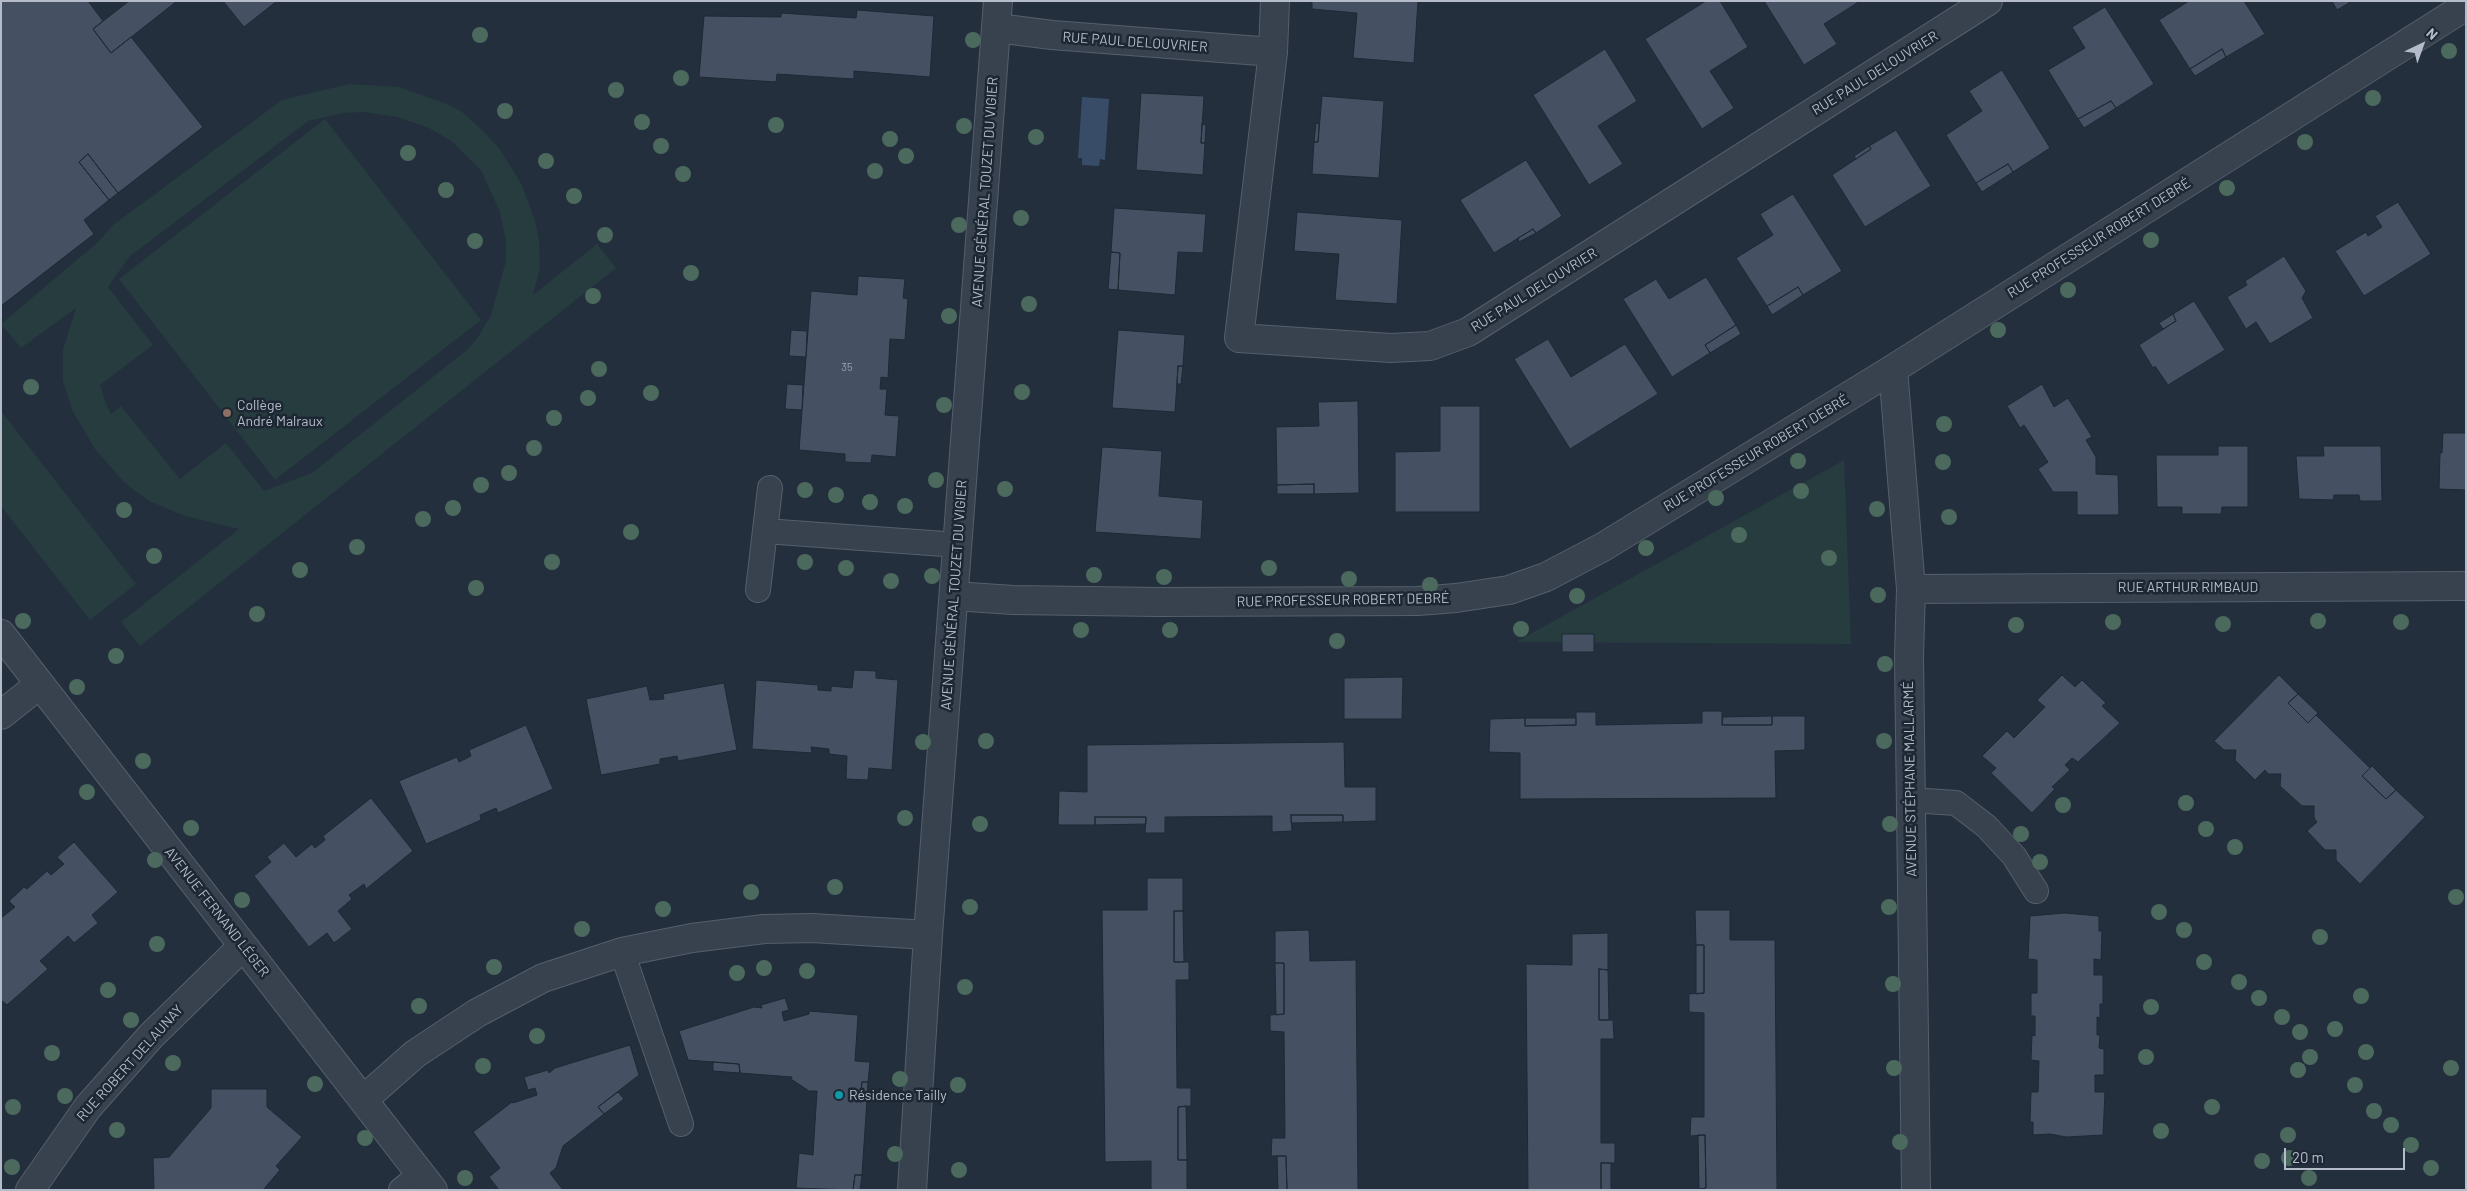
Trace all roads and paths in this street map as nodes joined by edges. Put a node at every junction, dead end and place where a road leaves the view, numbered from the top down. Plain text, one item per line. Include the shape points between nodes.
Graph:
1 (1275, 1) edge
2 (1988, 1) edge
3 (2466, 6) edge
4 (997, 14) edge
5 (1273, 52) junction
6 (1893, 369) junction
7 (770, 488) dead end
8 (765, 531) junction
9 (958, 545) junction
10 (2466, 586) edge
11 (1911, 589) junction
12 (758, 590) dead end
13 (954, 596) junction
14 (1, 634) edge
15 (40, 684) junction
16 (1, 715) edge
17 (1911, 800) junction
18 (2036, 891) dead end
19 (928, 936) junction
20 (243, 946) junction
21 (622, 952) junction
22 (363, 1100) junction
23 (681, 1124) dead end
24 (418, 1184) edge
25 (30, 1190) edge
26 (912, 1190) edge
27 (1916, 1190) edge

1 - 5 street, RUE PAUL DELOUVRIER
2 - 5 street, RUE PAUL DELOUVRIER via 1468,332 1430,346 1391,348 1239,338
3 - 6 street, RUE PROFESSEUR ROBERT DEBRÉ
4 - 5 street, RUE PAUL DELOUVRIER via 1052,35
4 - 9 street, AVENUE GÉNÉRAL TOUZET DU VIGIER
6 - 11 street, AVENUE STÉPHANE MALLARMÉ
6 - 13 street, RUE PROFESSEUR ROBERT DEBRÉ via 1603,547 1546,577 1509,590 1418,601 1158,602
7 - 8 lane
8 - 9 lane
8 - 12 lane
9 - 13 street, AVENUE GÉNÉRAL TOUZET DU VIGIER
10 - 11 street, RUE ARTHUR RIMBAUD
11 - 17 street, AVENUE STÉPHANE MALLARMÉ
13 - 19 street, AVENUE GÉNÉRAL TOUZET DU VIGIER
14 - 15 street, AVENUE FERNAND LÉGER
15 - 16 street
15 - 20 street, AVENUE FERNAND LÉGER
17 - 18 lane via 1956,803 1986,826 2008,850
17 - 27 street, AVENUE STÉPHANE MALLARMÉ
19 - 21 street via 812,928 764,929 692,938
19 - 26 street, AVENUE GÉNÉRAL TOUZET DU VIGIER
20 - 22 street, AVENUE FERNAND LÉGER
20 - 25 street, RUE ROBERT DELAUNAY via 151,1036 88,1106
21 - 22 street via 543,978 477,1013 415,1054
21 - 23 lane
22 - 24 street, AVENUE FERNAND LÉGER

